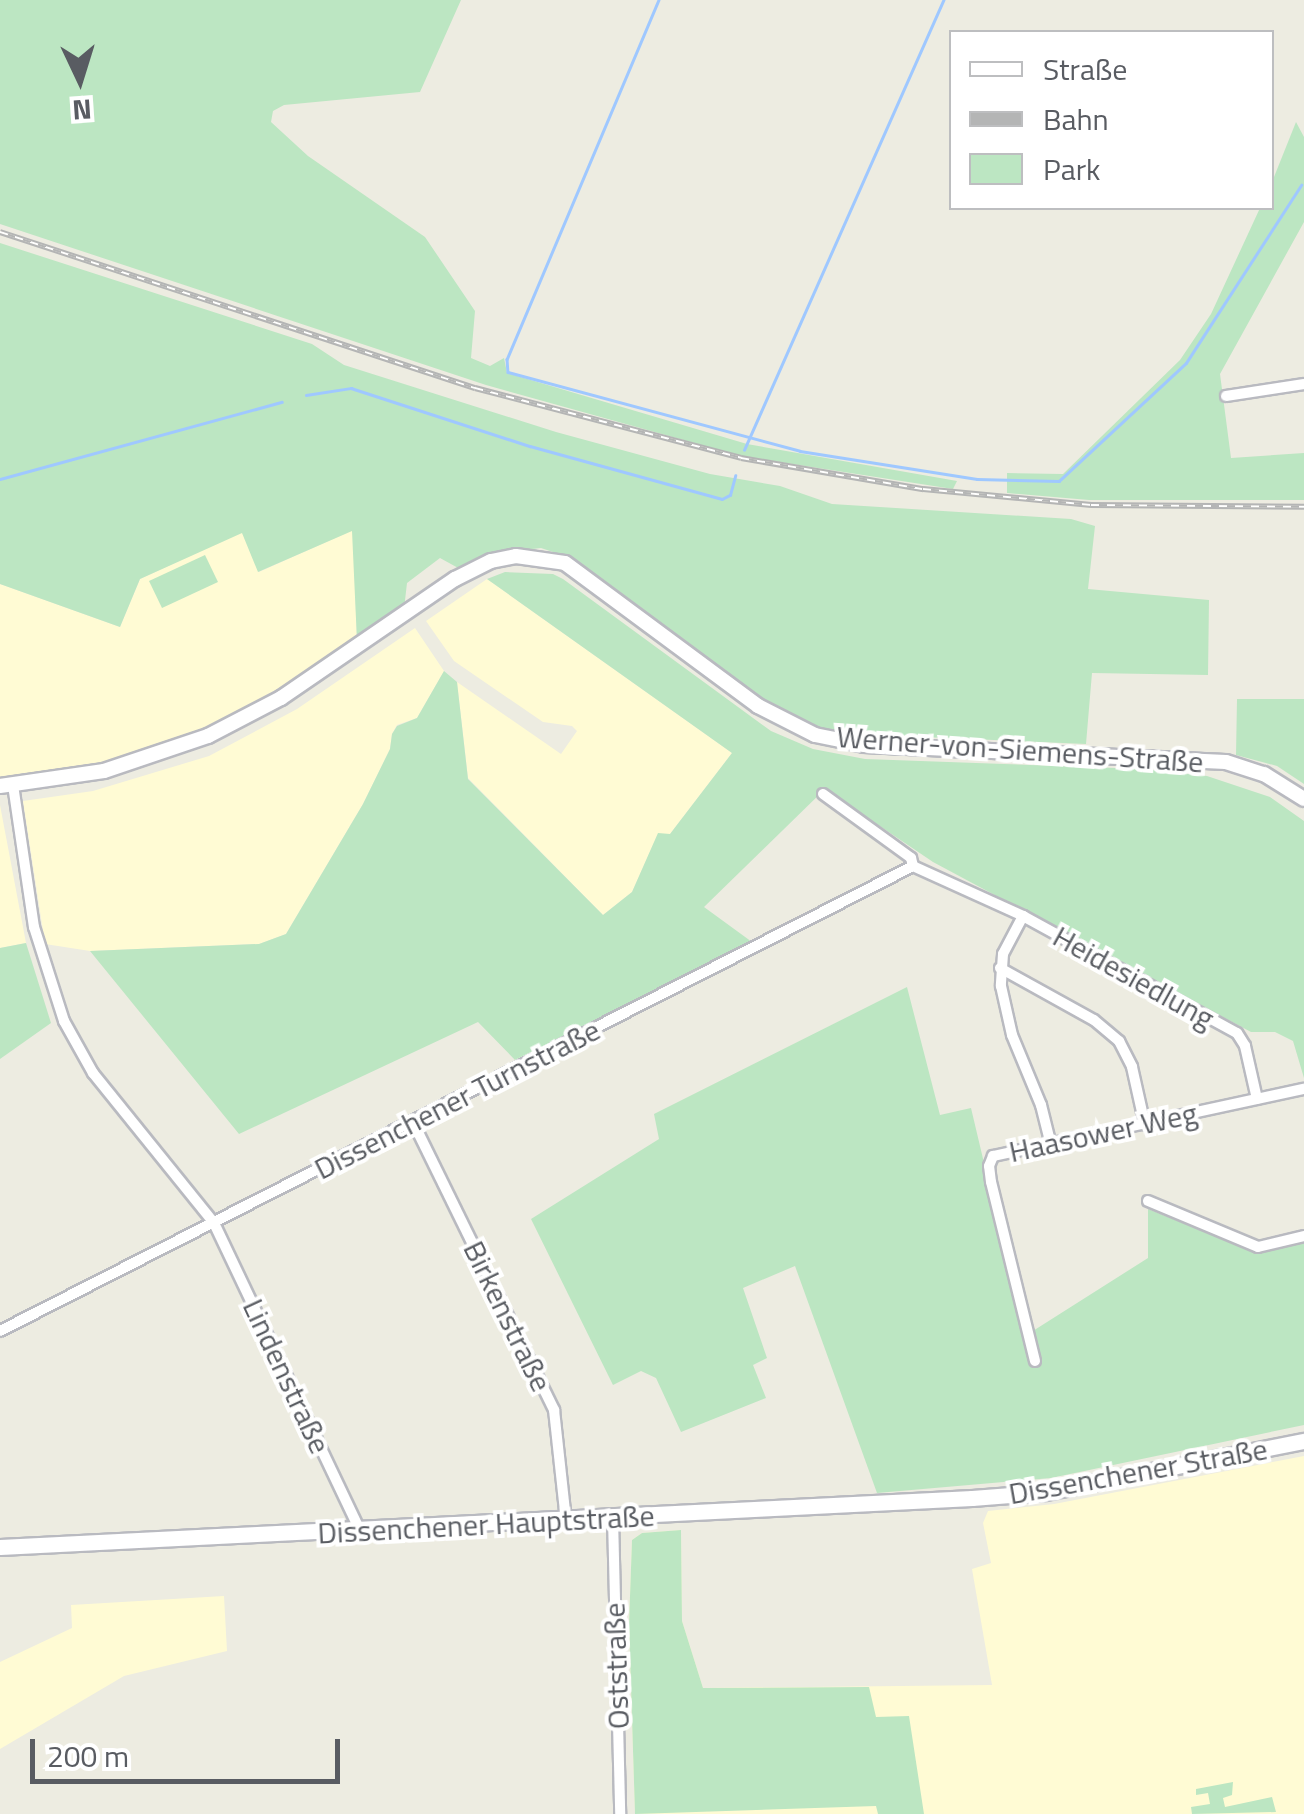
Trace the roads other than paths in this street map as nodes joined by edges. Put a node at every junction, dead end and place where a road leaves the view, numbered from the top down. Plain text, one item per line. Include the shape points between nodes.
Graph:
1 (1304, 384) edge
2 (1226, 396) dead end
3 (7, 786) edge
4 (823, 794) dead end
5 (1304, 799) edge
6 (913, 866) junction
7 (1023, 916) junction
8 (1000, 968) junction
9 (1304, 1089) edge
10 (1257, 1099) junction
11 (413, 1122) junction
12 (1145, 1124) junction
13 (1050, 1142) junction
14 (1148, 1201) dead end
15 (214, 1223) junction
16 (1304, 1236) edge
17 (0, 1332) edge
18 (1035, 1361) dead end
19 (1304, 1441) edge
20 (972, 1498) joint
21 (613, 1518) junction
22 (566, 1520) junction
23 (360, 1530) junction
24 (0, 1547) edge
25 (620, 1814) edge

1 - 2 street
3 - 5 street, Werner-von-Siemens-Straße via 104,771 208,736 282,698 465,573 503,558 535,556 565,563 758,706 815,735 864,744 1226,762 1264,774
3 - 15 street, Lindenstraße via 34,927 64,1021 92,1073
4 - 6 street, Heidesiedlung
6 - 7 street, Heidesiedlung
6 - 11 street, Dissenchener Turnstraße
7 - 8 street, Heidesiedlung
7 - 10 street, Heidesiedlung via 1237,1033
8 - 12 street, Heidesiedlung via 1119,1041
8 - 13 street via 1012,1035
9 - 10 street, Haasower Weg
10 - 12 street, Haasower Weg
11 - 15 street, Dissenchener Turnstraße
11 - 22 street, Birkenstraße via 554,1410
12 - 13 street, Haasower Weg
13 - 18 street, Haasower Weg via 998,1152 989,1166
14 - 16 street via 1258,1247
15 - 17 street, Dissenchener Turnstraße
15 - 23 street, Lindenstraße
19 - 20 main road, Dissenchener Straße via 1062,1489
20 - 21 main road, Dissenchener Hauptstraße
21 - 22 main road, Dissenchener Hauptstraße
21 - 25 street, Oststraße
22 - 23 main road, Dissenchener Hauptstraße
23 - 24 main road, Dissenchener Hauptstraße

